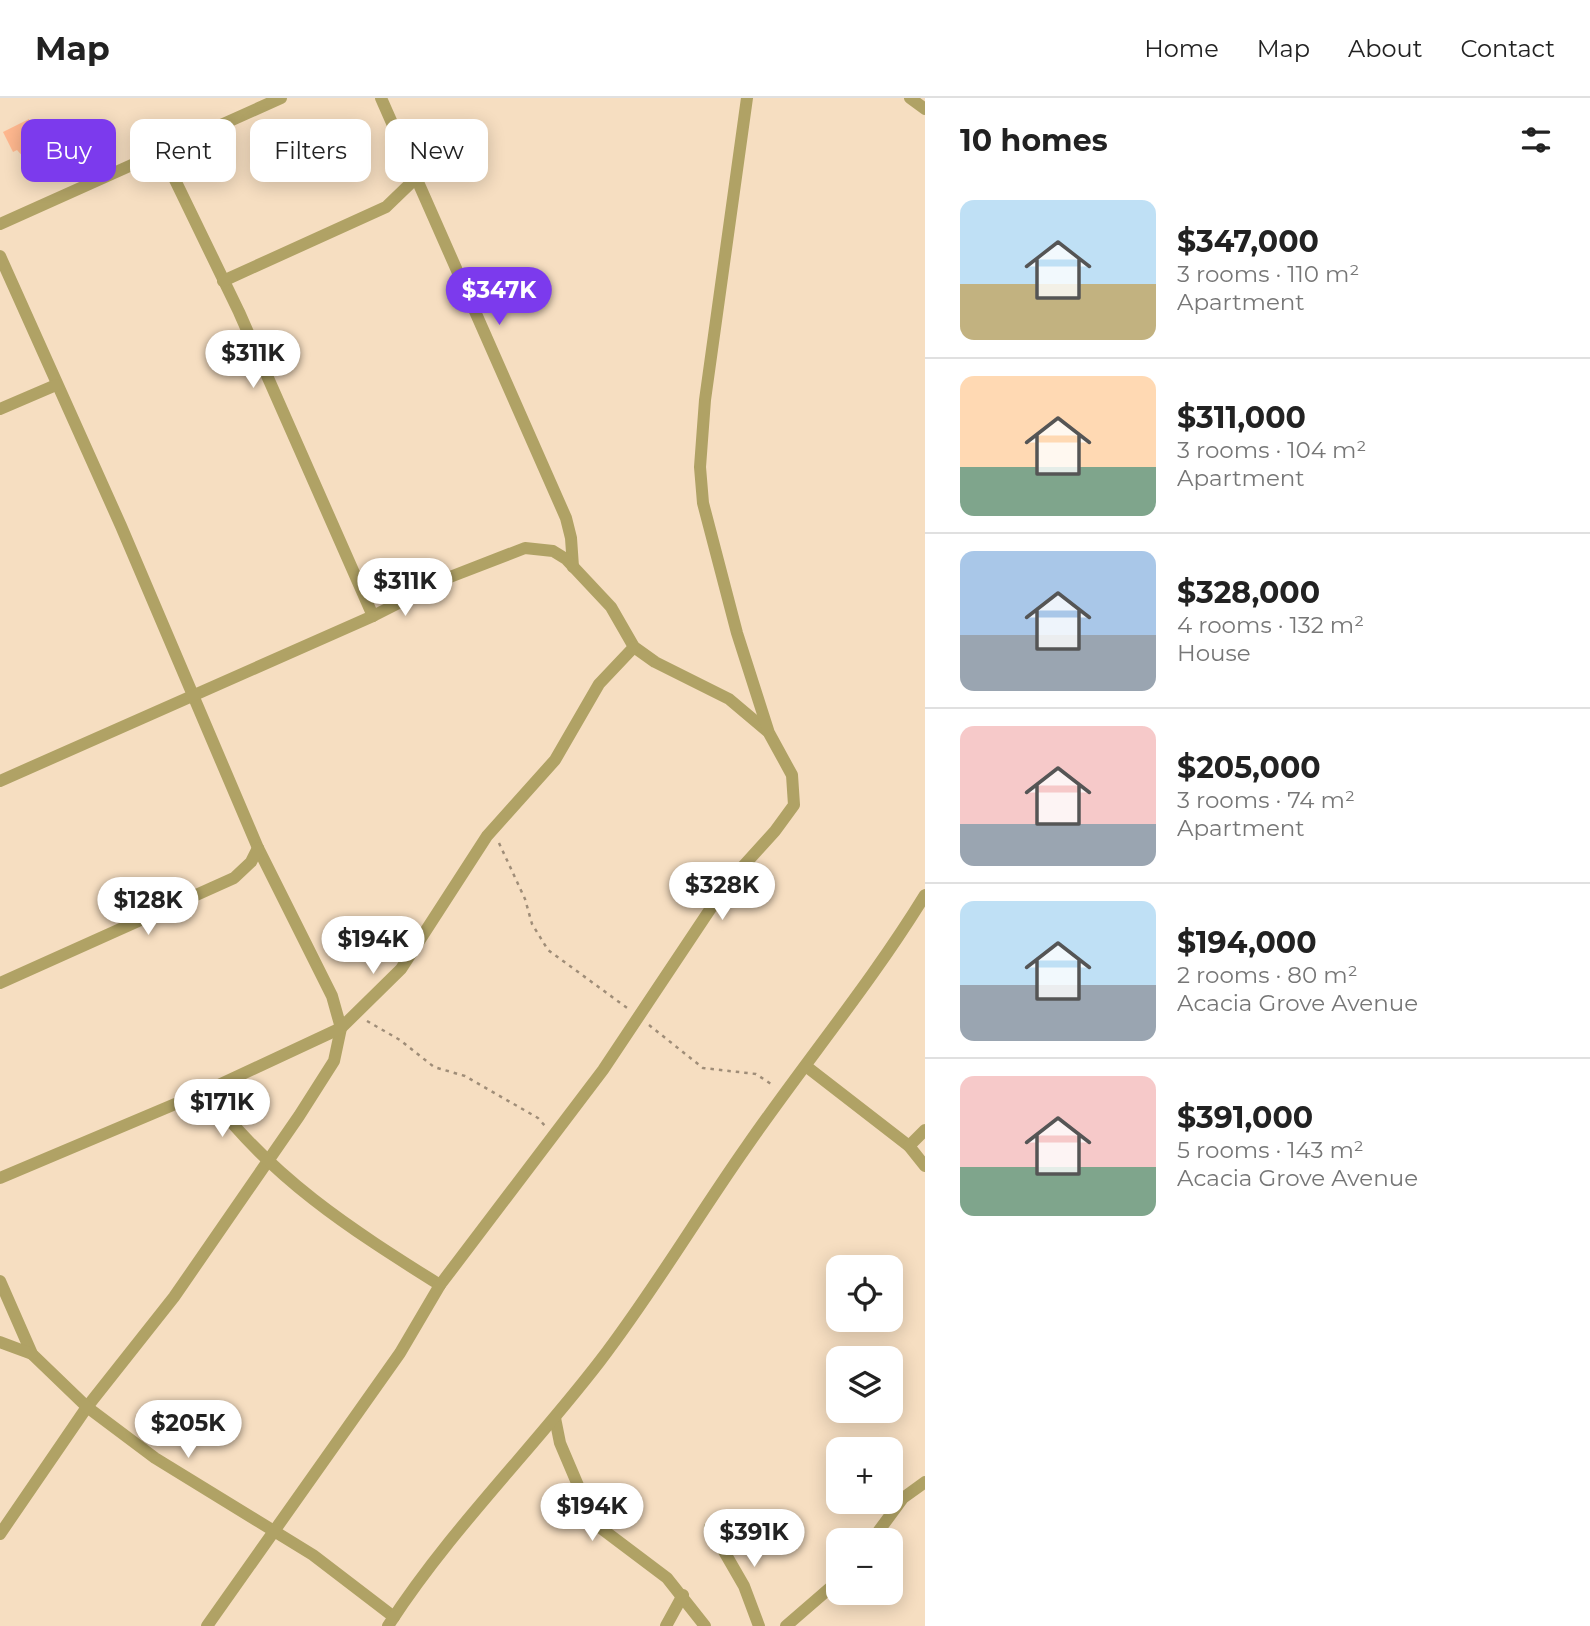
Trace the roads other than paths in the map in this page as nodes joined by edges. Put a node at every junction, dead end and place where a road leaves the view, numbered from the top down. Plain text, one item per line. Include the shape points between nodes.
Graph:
1 (281, 98) edge
2 (381, 98) edge
3 (747, 98) edge
4 (910, 98) edge
5 (925, 109) edge
6 (233, 119) edge
7 (390, 119) edge
8 (130, 165) edge
9 (176, 182) edge
10 (412, 182) edge
11 (416, 182) edge
12 (0, 225) edge
13 (0, 257) edge
14 (223, 281) junction
15 (56, 385) junction
16 (0, 408) edge
17 (573, 567) junction
18 (373, 616) junction
19 (634, 648) junction
20 (193, 694) junction
21 (769, 733) junction
22 (0, 781) edge
23 (258, 848) junction
24 (925, 895) edge
25 (0, 983) edge
26 (341, 1028) junction
27 (807, 1067) junction
28 (206, 1091) junction
29 (925, 1130) edge
30 (909, 1146) junction
31 (267, 1163) junction
32 (925, 1166) edge
33 (0, 1178) edge
34 (0, 1281) edge
35 (440, 1285) junction
36 (0, 1342) edge
37 (32, 1354) junction
38 (87, 1407) junction
39 (555, 1418) junction
40 (925, 1482) edge
41 (710, 1527) dead end
42 (882, 1528) edge
43 (275, 1530) junction
44 (0, 1534) edge
45 (826, 1591) edge
46 (682, 1595) junction
47 (391, 1622) edge
48 (206, 1626) edge
49 (666, 1626) edge
50 (705, 1626) edge
51 (759, 1626) edge
52 (786, 1626) edge

1 - 6 street
2 - 7 street
3 - 21 street via 705,400 700,467 717,562
4 - 5 street
8 - 12 street
9 - 14 street
10 - 14 street via 386,207
11 - 17 street via 566,518
13 - 15 street
14 - 18 street
15 - 16 street
15 - 20 street
17 - 18 street via 552,551 525,548 450,577
17 - 19 street via 611,607
18 - 20 street
19 - 21 street via 729,699
19 - 26 street via 599,684 555,760 487,836 401,970
20 - 22 street
20 - 23 street
21 - 35 street via 792,775 794,805 727,884 603,1070
23 - 25 street via 234,878
23 - 26 street via 332,996
24 - 27 street
26 - 28 street
26 - 31 street via 334,1061
27 - 30 street
27 - 39 street via 626,1327
28 - 31 street
28 - 33 street
29 - 30 street
30 - 32 street
31 - 35 street via 375,1245
31 - 38 street via 174,1297
34 - 37 street
35 - 43 street via 400,1353
36 - 37 street
37 - 38 street
38 - 43 street via 155,1458
38 - 44 street
39 - 46 street via 560,1443 594,1523 667,1578
39 - 47 street via 450,1538
40 - 42 street via 903,1498
41 - 51 street via 744,1586
43 - 47 street
43 - 48 street
45 - 52 street
46 - 49 street
46 - 50 street

